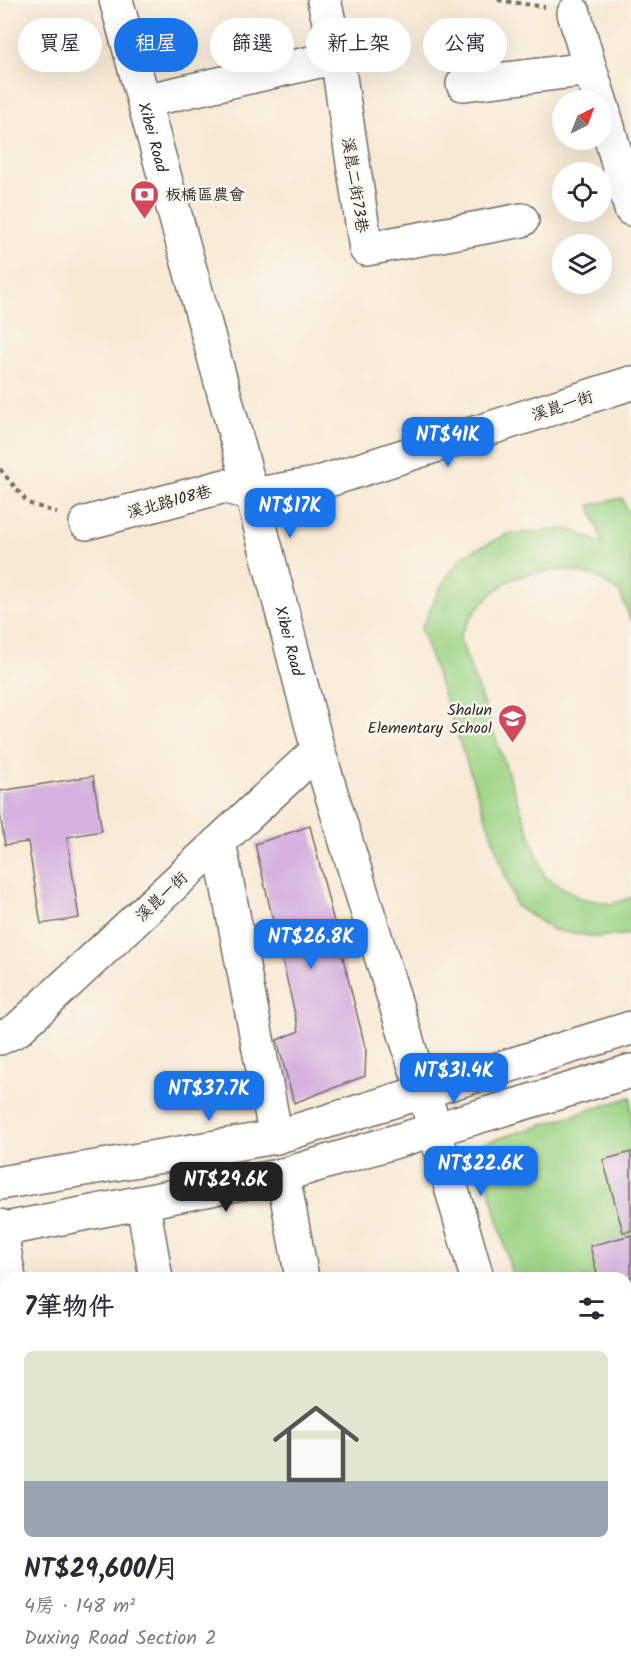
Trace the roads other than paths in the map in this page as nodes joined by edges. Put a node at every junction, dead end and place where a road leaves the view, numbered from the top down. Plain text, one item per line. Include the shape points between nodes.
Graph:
1 (116, 0) edge
2 (324, 0) edge
3 (575, 17) road end
4 (328, 18) edge
5 (306, 64) edge
6 (590, 69) junction
7 (339, 72) edge
8 (463, 84) dead end
9 (597, 90) edge
10 (144, 101) junction
11 (612, 127) edge
12 (623, 150) edge
13 (631, 209) edge
14 (522, 220) dead end
15 (631, 383) edge
16 (252, 495) junction
17 (86, 523) road end
18 (318, 750) junction
19 (219, 842) junction
20 (631, 1028) edge
21 (0, 1038) edge
22 (631, 1071) edge
23 (424, 1092) junction
24 (435, 1130) junction
25 (276, 1137) junction
26 (283, 1175) junction
27 (0, 1183) edge
28 (143, 1204) junction
29 (0, 1229) edge
30 (8, 1272) edge
31 (155, 1272) edge
32 (301, 1272) edge
33 (475, 1272) edge

1 - 10 street, Xibei Road
2 - 4 street, 溪崑二街73巷
3 - 6 street
5 - 10 street
6 - 8 street
6 - 9 street
7 - 14 street, 溪崑二街73巷 via 366,249
10 - 16 street, Xibei Road
11 - 12 street
12 - 13 street
15 - 16 street, 溪崑一街 via 315,484
16 - 17 street, 溪北路108巷 via 225,486
16 - 18 street, Xibei Road
18 - 19 street, 溪崑一街
18 - 23 street, Xibei Road
19 - 21 street, 溪崑一街 via 17,1030
19 - 25 street
20 - 23 street
22 - 24 street
23 - 24 street, Xibei Road
23 - 25 street
24 - 26 street
24 - 33 street, Xibei Road
25 - 27 street
26 - 28 street
26 - 32 street
28 - 29 street
28 - 31 street
29 - 30 street

